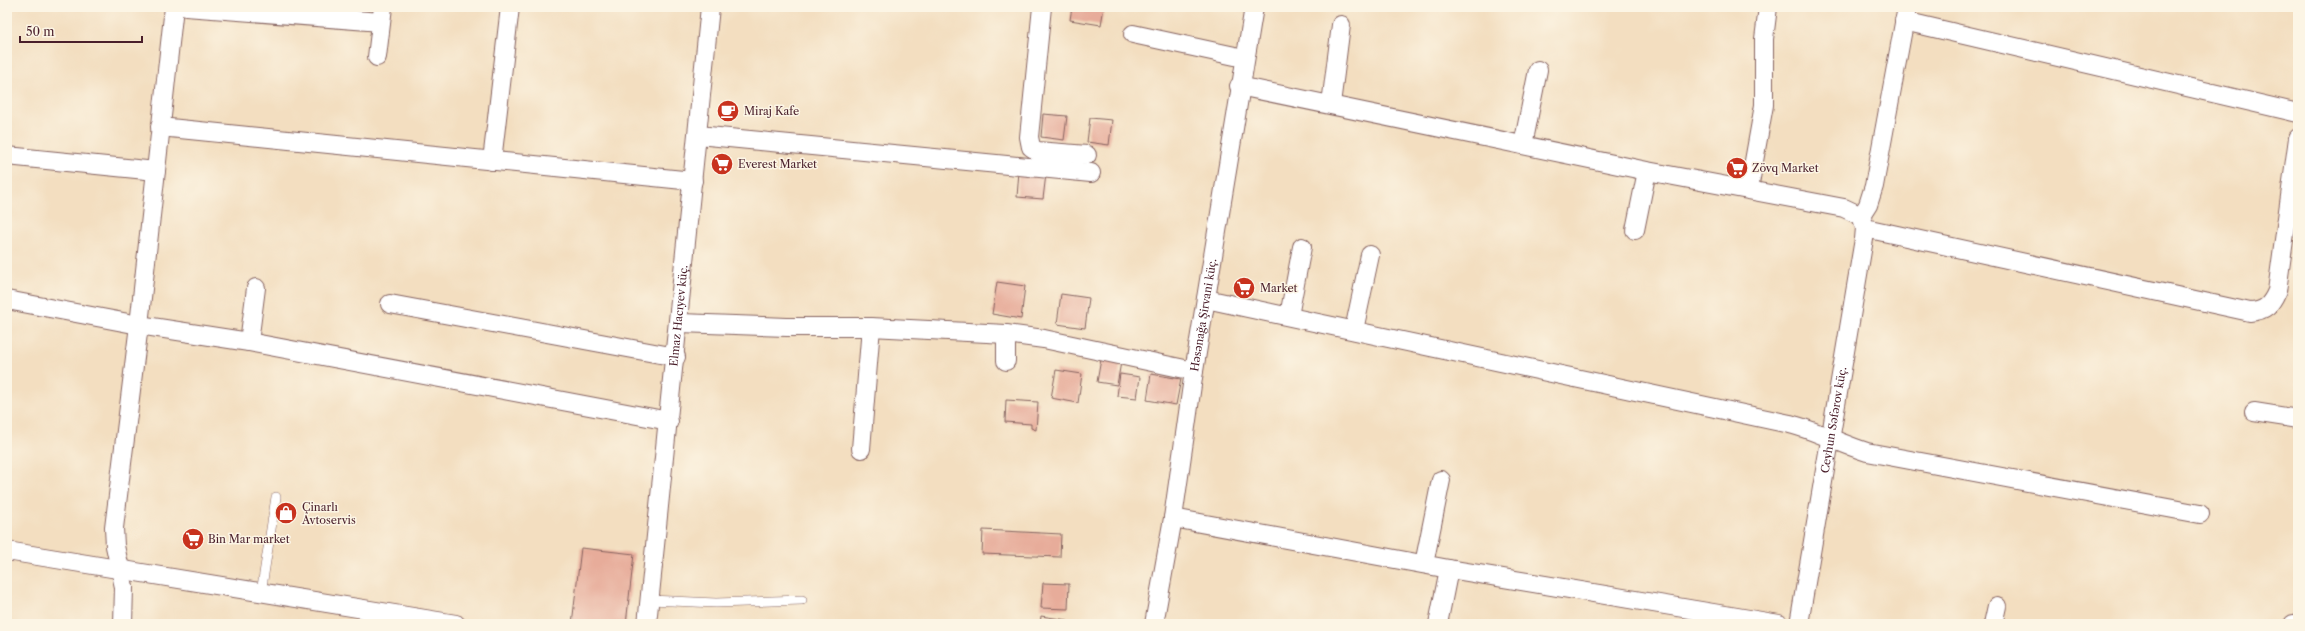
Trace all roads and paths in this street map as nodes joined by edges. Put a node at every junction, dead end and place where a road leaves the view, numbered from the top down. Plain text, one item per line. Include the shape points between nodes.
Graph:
1 (174, 7) edge
2 (186, 7) edge
3 (510, 7) edge
4 (710, 7) edge
5 (1042, 7) edge
6 (1254, 7) edge
7 (1768, 7) edge
8 (1905, 14) edge
9 (382, 15) edge
10 (1341, 25) dead end
11 (1133, 34) dead end
12 (377, 56) dead end
13 (1244, 58) junction
14 (1538, 70) dead end
15 (1239, 86) junction
16 (1331, 104) junction
17 (2298, 113) edge
18 (160, 127) junction
19 (698, 135) junction
20 (2298, 138) edge
21 (1523, 145) junction
22 (7, 156) edge
23 (1087, 156) dead end
24 (492, 161) junction
25 (156, 171) junction
26 (1647, 171) junction
27 (1091, 173) dead end
28 (693, 181) junction
29 (1749, 189) junction
30 (2293, 209) edge
31 (1863, 222) junction
32 (1635, 230) dead end
33 (1302, 247) dead end
34 (1370, 255) dead end
35 (256, 288) dead end
36 (1206, 299) junction
37 (7, 300) edge
38 (390, 304) dead end
39 (1289, 316) junction
40 (680, 323) junction
41 (139, 325) junction
42 (871, 327) junction
43 (1354, 330) junction
44 (1006, 334) junction
45 (249, 342) junction
46 (676, 357) junction
47 (1006, 361) dead end
48 (1194, 371) junction
49 (2254, 412) dead end
50 (2298, 419) edge
51 (669, 421) junction
52 (1831, 440) junction
53 (861, 449) dead end
54 (1441, 480) dead end
55 (276, 497) dead end
56 (2200, 514) dead end
57 (1173, 518) junction
58 (7, 551) edge
59 (1424, 564) junction
60 (1449, 569) junction
61 (120, 570) junction
62 (261, 593) junction
63 (650, 600) junction
64 (802, 600) dead end
65 (1997, 606) dead end
66 (123, 624) edge
67 (456, 624) edge
68 (647, 624) edge
69 (1154, 624) edge
70 (1438, 624) edge
71 (1779, 624) edge
72 (1799, 624) edge
73 (1993, 624) edge

1 - 18 street
2 - 9 street
3 - 24 street
4 - 19 street, Elmaz Hacıyev küç.
5 - 23 street via 1029,137 1031,147 1037,150
6 - 13 street, Həsənağa Şirvani küç.
7 - 29 street via 1764,39 1764,105
8 - 17 street
8 - 31 street, Ceyhun Səfərov küç. via 1874,186
9 - 12 street
10 - 16 street
11 - 13 street
13 - 15 street, Həsənağa Şirvani küç.
14 - 21 street
15 - 16 street
15 - 36 street, Həsənağa Şirvani küç.
16 - 21 street
18 - 24 street
18 - 25 street
19 - 27 street
19 - 28 street, Elmaz Hacıyev küç.
20 - 30 street
21 - 26 street
22 - 25 street
24 - 28 street
25 - 41 street
26 - 29 street
26 - 32 street
28 - 40 street, Elmaz Hacıyev küç.
29 - 31 street via 1844,208
30 - 31 street via 2277,291 2273,300 2261,311 2250,312
31 - 52 street, Ceyhun Səfərov küç.
33 - 39 street
34 - 43 street
35 - 45 street
36 - 39 street
36 - 48 street, Həsənağa Şirvani küç.
37 - 41 street
38 - 46 street
39 - 43 street
40 - 42 street
40 - 46 street, Elmaz Hacıyev küç.
41 - 45 street
41 - 61 street via 114,528
42 - 44 street
42 - 53 street
43 - 52 street via 1790,424 1813,430
44 - 47 street
44 - 48 street via 1044,339
45 - 51 street
46 - 51 street, Elmaz Hacıyev küç.
48 - 57 street, Həsənağa Şirvani küç.
49 - 50 street
51 - 63 street, Elmaz Hacıyev küç.
52 - 56 street via 1867,452
52 - 72 street, Ceyhun Səfərov küç.
54 - 59 street
55 - 62 lane
57 - 59 street
57 - 69 street, Həsənağa Şirvani küç.
58 - 61 street
59 - 60 street
60 - 70 street
60 - 71 street
61 - 62 street
61 - 66 street via 124,587
62 - 67 street
63 - 64 lane via 716,603
63 - 68 street, Elmaz Hacıyev küç.
65 - 73 street

